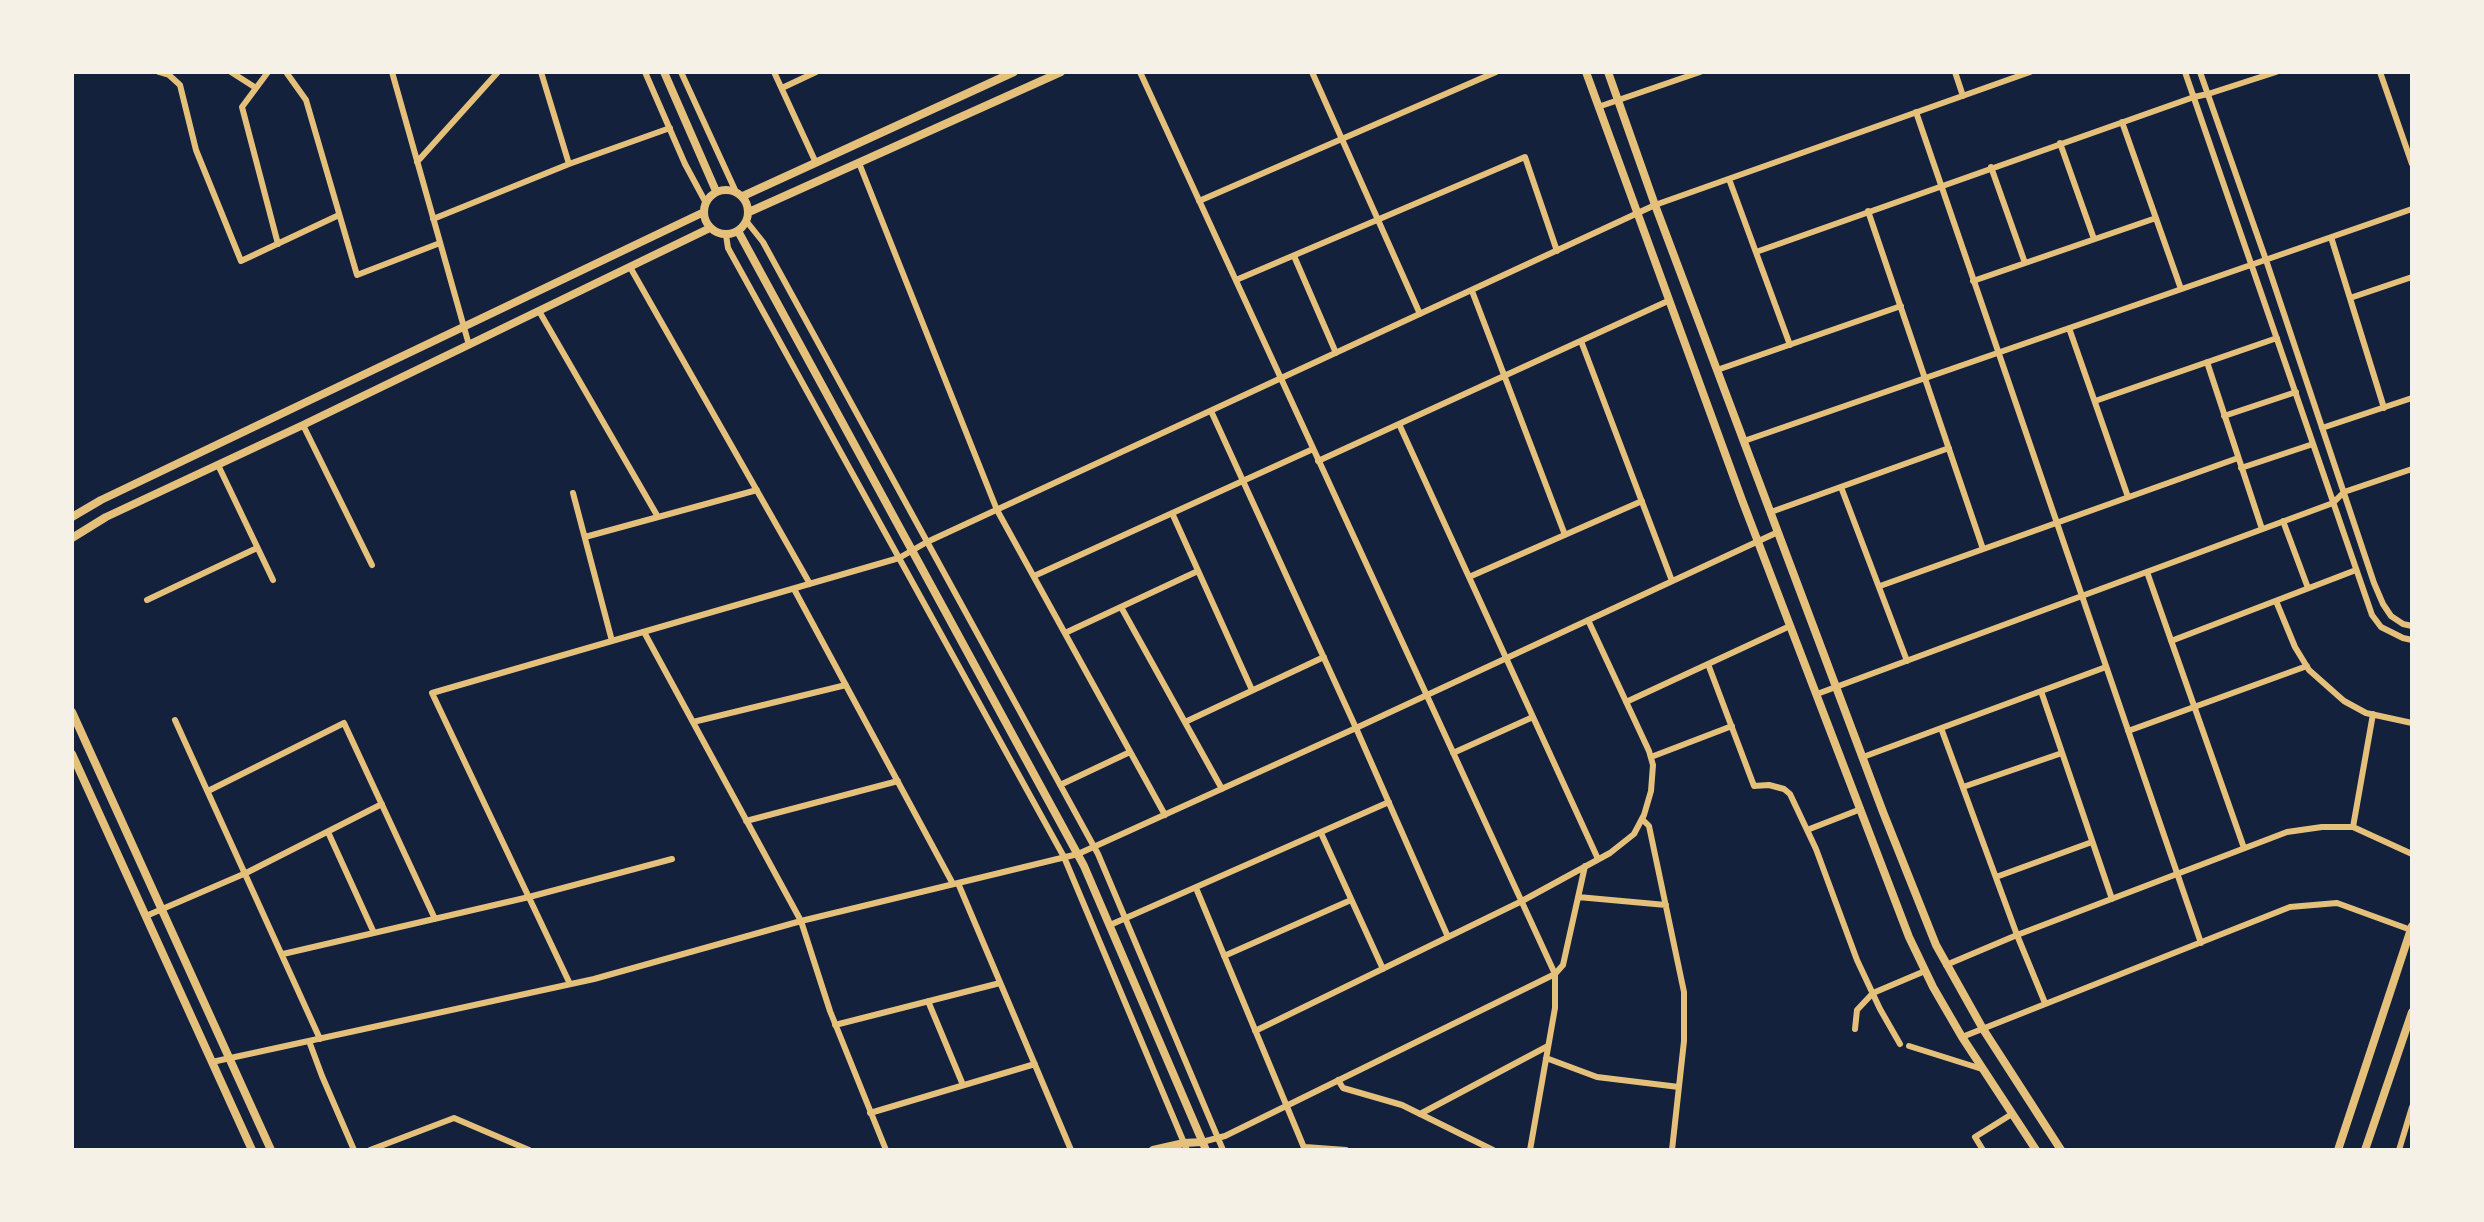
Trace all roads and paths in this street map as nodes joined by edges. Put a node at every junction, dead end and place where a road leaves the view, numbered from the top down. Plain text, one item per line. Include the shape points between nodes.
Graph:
1 (159, 72) edge
2 (231, 72) edge
3 (268, 72) edge
4 (286, 72) edge
5 (392, 72) edge
6 (498, 72) edge
7 (542, 72) edge
8 (645, 72) edge
9 (664, 72) edge
10 (681, 72) edge
11 (774, 72) edge
12 (816, 72) edge
13 (1014, 72) edge
14 (1060, 72) edge
15 (1140, 72) edge
16 (1312, 72) edge
17 (1496, 72) edge
18 (1586, 72) edge
19 (1608, 72) edge
20 (1700, 72) edge
21 (1955, 72) edge
22 (2030, 72) edge
23 (2185, 72) edge
24 (2200, 72) edge
25 (2276, 72) edge
26 (2380, 72) edge
27 (256, 88) junction
28 (782, 88) junction
29 (2208, 94) junction
30 (1963, 96) junction
31 (2194, 97) junction
32 (1618, 100) junction
33 (1598, 107) junction
34 (1916, 112) junction
35 (2122, 122) junction
36 (670, 128) junction
37 (1342, 139) junction
38 (2060, 143) junction
39 (417, 162) junction
40 (816, 163) junction
41 (859, 163) junction
42 (569, 164) junction
43 (2412, 164) edge
44 (1991, 167) junction
45 (1728, 178) junction
46 (1941, 185) junction
47 (716, 191) junction
48 (740, 194) junction
49 (1199, 201) junction
50 (706, 202) junction
51 (1655, 205) junction
52 (2412, 209) edge
53 (1868, 211) junction
54 (704, 212) junction
55 (749, 212) junction
56 (339, 214) junction
57 (1636, 215) junction
58 (2156, 218) junction
59 (433, 219) junction
60 (1378, 219) junction
61 (747, 222) junction
62 (710, 228) junction
63 (738, 231) junction
64 (726, 235) junction
65 (2331, 237) junction
66 (2094, 239) junction
67 (440, 243) junction
68 (278, 244) junction
69 (1557, 251) junction
70 (1756, 252) junction
71 (1294, 256) junction
72 (2266, 260) junction
73 (2025, 263) junction
74 (2252, 264) junction
75 (630, 267) junction
76 (2412, 278) edge
77 (1236, 280) junction
78 (1973, 280) junction
79 (2181, 289) junction
80 (1472, 291) junction
81 (2350, 298) junction
82 (1668, 301) junction
83 (1901, 306) junction
84 (539, 311) junction
85 (1420, 314) junction
86 (464, 327) junction
87 (2069, 328) junction
88 (2277, 338) junction
89 (1581, 340) junction
90 (469, 345) junction
91 (1790, 345) junction
92 (1336, 353) junction
93 (1997, 353) junction
94 (2207, 362) junction
95 (1718, 370) junction
96 (1504, 376) junction
97 (1281, 378) junction
98 (1926, 378) junction
99 (2296, 392) junction
100 (2412, 398) edge
101 (2095, 401) junction
102 (2384, 408) junction
103 (1211, 411) junction
104 (2224, 416) junction
105 (1399, 424) junction
106 (303, 425) junction
107 (2322, 428) junction
108 (1744, 441) junction
109 (2313, 444) junction
110 (1949, 448) junction
111 (1313, 449) junction
112 (2238, 458) junction
113 (1318, 461) junction
114 (218, 465) junction
115 (2241, 468) junction
116 (2412, 469) edge
117 (1244, 481) junction
118 (1841, 487) junction
119 (757, 490) junction
120 (2344, 492) junction
121 (573, 493) dead end
122 (2128, 497) junction
123 (1642, 501) junction
124 (2333, 503) junction
125 (997, 510) junction
126 (1771, 512) junction
127 (1172, 513) junction
128 (72, 517) edge
129 (658, 517) junction
130 (2283, 521) junction
131 (2056, 523) junction
132 (2262, 529) junction
133 (1778, 532) junction
134 (1565, 535) junction
135 (585, 537) junction
136 (72, 538) edge
137 (1758, 541) junction
138 (927, 542) junction
139 (257, 548) junction
140 (1983, 549) junction
141 (913, 551) junction
142 (899, 558) junction
143 (372, 565) dead end
144 (2356, 570) junction
145 (1198, 571) junction
146 (2147, 572) junction
147 (1034, 576) junction
148 (1469, 577) junction
149 (273, 580) dead end
150 (1672, 581) junction
151 (810, 584) junction
152 (1880, 586) junction
153 (2308, 588) junction
154 (794, 589) junction
155 (2082, 596) junction
156 (147, 600) dead end
157 (2276, 601) junction
158 (1121, 607) junction
159 (1588, 620) junction
160 (1790, 626) junction
161 (2412, 626) edge
162 (644, 632) junction
163 (1065, 633) junction
164 (2412, 640) edge
165 (612, 641) junction
166 (2171, 641) junction
167 (1324, 657) junction
168 (1506, 658) junction
169 (1907, 661) junction
170 (1708, 664) junction
171 (2106, 666) junction
172 (2307, 666) junction
173 (846, 685) junction
174 (1837, 687) junction
175 (1252, 690) junction
176 (2041, 691) junction
177 (1817, 694) junction
178 (1427, 696) junction
179 (1626, 702) junction
180 (2194, 706) junction
181 (72, 712) edge
182 (2373, 714) junction
183 (1533, 717) junction
184 (175, 720) dead end
185 (693, 722) junction
186 (1185, 722) junction
187 (2412, 723) edge
188 (1732, 726) junction
189 (1356, 728) junction
190 (1941, 728) junction
191 (2128, 731) junction
192 (1130, 752) junction
193 (1453, 753) junction
194 (2062, 753) junction
195 (72, 754) edge
196 (1651, 757) junction
197 (1863, 757) junction
198 (898, 782) junction
199 (1060, 785) junction
200 (1963, 787) junction
201 (1222, 789) junction
202 (208, 791) junction
203 (1389, 802) junction
204 (382, 804) junction
205 (1861, 809) junction
206 (1165, 815) junction
207 (1642, 819) junction
208 (746, 821) junction
209 (2353, 827) junction
210 (1807, 830) junction
211 (328, 831) junction
212 (1321, 833) junction
213 (2092, 842) junction
214 (1095, 847) junction
215 (2244, 848) junction
216 (1078, 854) junction
217 (2412, 854) edge
218 (1064, 857) junction
219 (672, 859) dead end
220 (1598, 859) junction
221 (1585, 866) junction
222 (246, 873) junction
223 (2178, 874) junction
224 (1996, 877) junction
225 (956, 883) junction
226 (1196, 888) junction
227 (529, 897) junction
228 (1578, 897) junction
229 (2112, 899) junction
230 (1351, 900) junction
231 (1522, 901) junction
232 (1666, 905) junction
233 (162, 909) junction
234 (146, 915) junction
235 (435, 919) junction
236 (1126, 919) junction
237 (801, 921) junction
238 (1110, 925) junction
239 (2411, 928) edge
240 (374, 933) junction
241 (2017, 935) junction
242 (1448, 937) junction
243 (2201, 943) junction
244 (283, 954) junction
245 (1224, 956) junction
246 (1946, 965) junction
247 (1383, 969) junction
248 (1925, 971) junction
249 (1555, 974) junction
250 (1000, 983) junction
251 (570, 984) junction
252 (1873, 993) junction
253 (928, 1001) junction
254 (2045, 1003) junction
255 (2411, 1018) edge
256 (835, 1024) junction
257 (1855, 1029) dead end
258 (1983, 1029) junction
259 (1255, 1031) junction
260 (1962, 1037) junction
261 (320, 1039) junction
262 (309, 1041) junction
263 (1900, 1044) dead end
264 (1548, 1046) junction
265 (1908, 1046) dead end
266 (231, 1058) junction
267 (1546, 1058) junction
268 (212, 1062) junction
269 (1035, 1064) junction
270 (1983, 1069) junction
271 (1338, 1080) junction
272 (963, 1085) junction
273 (1679, 1087) junction
274 (1286, 1106) junction
275 (2412, 1107) edge
276 (870, 1113) junction
277 (1420, 1114) junction
278 (2012, 1114) junction
279 (2410, 1116) edge
280 (1218, 1138) junction
281 (1204, 1146) edge
282 (1188, 1148) edge
283 (1305, 1149) edge
284 (252, 1150) edge
285 (271, 1150) edge
286 (354, 1150) edge
287 (369, 1150) edge
288 (529, 1150) edge
289 (886, 1150) edge
290 (1071, 1150) edge
291 (1153, 1150) edge
292 (1223, 1150) edge
293 (1346, 1150) edge
294 (1493, 1150) edge
295 (1530, 1150) edge
296 (1672, 1150) edge
297 (1983, 1150) edge
298 (2036, 1150) edge
299 (2061, 1150) edge
300 (2338, 1150) edge
301 (2365, 1150) edge
302 (2398, 1150) edge

1 - 68 street via 180,85 196,150 241,261
2 - 27 street
3 - 27 street
4 - 56 street via 306,100
5 - 39 street
6 - 39 street
7 - 42 street
8 - 36 street
9 - 47 street
10 - 48 street
11 - 28 street
12 - 28 street
13 - 40 street
14 - 41 street
15 - 49 street
16 - 37 street
17 - 37 street
18 - 33 street
19 - 32 street
20 - 32 street
21 - 30 street
22 - 30 street
23 - 31 street
24 - 29 street
25 - 29 street
26 - 43 street
27 - 68 street via 242,107
28 - 40 street
29 - 31 street
29 - 72 street
30 - 34 street
31 - 35 street
31 - 74 street
32 - 33 street
32 - 51 street
33 - 57 street
34 - 45 street
34 - 46 street
35 - 38 street
35 - 58 street
36 - 42 street
36 - 50 street
37 - 49 street
37 - 60 street
38 - 44 street
38 - 66 street
39 - 59 street
40 - 48 street
41 - 55 street
41 - 125 street
42 - 59 street
44 - 46 street
44 - 73 street
45 - 51 street
45 - 70 street
46 - 53 street
46 - 78 street
47 - 48 street
47 - 50 street
48 - 55 street
49 - 77 street
50 - 54 street
51 - 57 street
51 - 95 street
52 - 65 street
53 - 70 street
53 - 83 street
54 - 62 street
54 - 86 street
55 - 61 street
56 - 67 street via 357,275
56 - 68 street
57 - 69 street
57 - 82 street
58 - 66 street
58 - 79 street
59 - 67 street
60 - 69 street via 1525,157
60 - 71 street
60 - 85 street
61 - 63 street
61 - 138 street via 763,242
62 - 64 street
62 - 75 street
63 - 64 street
63 - 141 street
64 - 142 street via 728,248
65 - 72 street
65 - 81 street
66 - 73 street
67 - 86 street
69 - 80 street
70 - 91 street
71 - 77 street
71 - 92 street
72 - 74 street
72 - 107 street
73 - 78 street
74 - 79 street
74 - 88 street
75 - 84 street
75 - 119 street
76 - 81 street
77 - 97 street
78 - 93 street
79 - 87 street
80 - 85 street
80 - 96 street
81 - 102 street
82 - 89 street
82 - 137 street
83 - 91 street
83 - 98 street
84 - 90 street
84 - 129 street
85 - 92 street
86 - 90 street
86 - 128 street
87 - 93 street
87 - 101 street
88 - 94 street
88 - 99 street
89 - 96 street
89 - 123 street
90 - 106 street
91 - 95 street
92 - 97 street
93 - 98 street
93 - 131 street
94 - 101 street
94 - 104 street
95 - 108 street
96 - 105 street
96 - 134 street
97 - 103 street
97 - 111 street
98 - 108 street
98 - 110 street
99 - 104 street
99 - 109 street
100 - 102 street
101 - 122 street
102 - 107 street
103 - 117 street
103 - 125 street
104 - 112 street
105 - 113 street
105 - 148 street
106 - 114 street
106 - 143 street
107 - 120 street
108 - 126 street
109 - 115 street
109 - 124 street
110 - 118 street
110 - 140 street
111 - 113 street
111 - 117 street
112 - 115 street
112 - 122 street
113 - 178 street
114 - 136 street via 106,517
114 - 139 street
115 - 132 street
116 - 120 street
117 - 127 street
117 - 167 street
118 - 126 street
118 - 152 street
119 - 129 street
119 - 151 street
120 - 124 street
120 - 161 street via 2383,604 2391,616
121 - 135 street
122 - 131 street
123 - 134 street
123 - 150 street
124 - 130 street
124 - 144 street
125 - 138 street
125 - 147 street
126 - 133 street
127 - 145 street
127 - 147 street
129 - 135 street
130 - 132 street
130 - 153 street
131 - 140 street
131 - 155 street
132 - 146 street
133 - 137 street
133 - 174 street
134 - 148 street
135 - 165 street
137 - 150 street
137 - 160 street
138 - 141 street
138 - 199 street
139 - 149 street
139 - 156 street
140 - 152 street
141 - 142 street
141 - 216 street
142 - 151 street
142 - 218 street
144 - 153 street
144 - 164 street via 2372,615 2381,627
145 - 158 street
145 - 175 street
146 - 155 street
146 - 166 street
147 - 163 street
148 - 168 street
150 - 159 street
151 - 154 street
152 - 169 street
153 - 157 street
154 - 162 street
154 - 173 street
155 - 169 street
155 - 171 street
157 - 166 street
157 - 172 street
158 - 163 street
158 - 186 street
159 - 168 street
159 - 179 street
160 - 170 street
160 - 177 street
162 - 165 street
162 - 185 street
163 - 192 street
165 - 227 street via 432,693
166 - 180 street
167 - 175 street
167 - 189 street
168 - 178 street
168 - 183 street
169 - 174 street
170 - 179 street
170 - 188 street
171 - 176 street
171 - 191 street
172 - 180 street
172 - 182 street via 2344,701
173 - 185 street
173 - 198 street
174 - 177 street
174 - 197 street
175 - 186 street
176 - 190 street
176 - 194 street
177 - 205 street
178 - 189 street
178 - 193 street
179 - 196 street
180 - 191 street
180 - 215 street
181 - 233 street
182 - 187 street
182 - 209 street
183 - 193 street
183 - 220 street
184 - 202 street
185 - 208 street
186 - 201 street
188 - 196 street
188 - 210 street via 1754,786 1784,789
189 - 201 street
189 - 203 street
190 - 197 street
190 - 200 street
191 - 223 street
192 - 199 street
192 - 206 street
193 - 231 street
194 - 200 street
194 - 213 street
195 - 234 street
196 - 207 street via 1651,791
197 - 246 street
198 - 208 street
198 - 225 street
199 - 214 street
200 - 224 street
201 - 206 street
202 - 204 street via 344,723
202 - 222 street
203 - 212 street
203 - 242 street
204 - 211 street
204 - 235 street
205 - 210 street
205 - 248 street
206 - 214 street
207 - 220 street via 1634,834
207 - 232 street via 1649,826
208 - 237 street
209 - 215 street via 2286,832
209 - 217 street
210 - 252 street
211 - 222 street
211 - 240 street
212 - 226 street
212 - 230 street
213 - 224 street
213 - 229 street
214 - 216 street
214 - 236 street
215 - 223 street
216 - 218 street
216 - 238 street
218 - 225 street
218 - 282 street
219 - 227 street
220 - 221 street
221 - 228 street
221 - 231 street
222 - 233 street
222 - 244 street
223 - 229 street
223 - 243 street
224 - 241 street
225 - 237 street
225 - 250 street
226 - 236 street
226 - 245 street
227 - 235 street
227 - 251 street
228 - 232 street
228 - 249 street via 1563,965
229 - 241 street
230 - 245 street
230 - 247 street
231 - 242 street
231 - 249 street
232 - 273 street via 1684,992
233 - 234 street
233 - 266 street
234 - 268 street
235 - 240 street
236 - 238 street
236 - 280 street
237 - 251 street
237 - 256 street
238 - 281 street
239 - 243 street via 2337,903 2316,904 2290,907
239 - 300 street
240 - 244 street
241 - 246 street
241 - 254 street
242 - 247 street
243 - 254 street
244 - 261 street
245 - 259 street
246 - 258 street
247 - 259 street
248 - 252 street
248 - 260 street
249 - 264 street via 1555,1008
249 - 271 street
250 - 253 street
250 - 269 street
251 - 261 street
252 - 257 street via 1857,1010
252 - 263 street
253 - 256 street
253 - 272 street
254 - 258 street
255 - 301 street
256 - 276 street
258 - 260 street
258 - 299 street
259 - 274 street
260 - 270 street
261 - 262 street
262 - 266 street
262 - 286 street
264 - 267 street
264 - 277 street
265 - 270 street
266 - 268 street
266 - 285 street
267 - 273 street via 1597,1077
267 - 295 street
268 - 284 street
269 - 272 street
269 - 290 street
270 - 278 street
271 - 274 street
271 - 277 street via 1343,1088
272 - 276 street
273 - 296 street
274 - 280 street
274 - 283 street
275 - 279 street
276 - 289 street
277 - 294 street
278 - 297 street via 1975,1137
278 - 298 street
279 - 302 street
280 - 281 street
280 - 292 street
281 - 282 street
282 - 291 street
283 - 293 street
287 - 288 street via 454,1118

